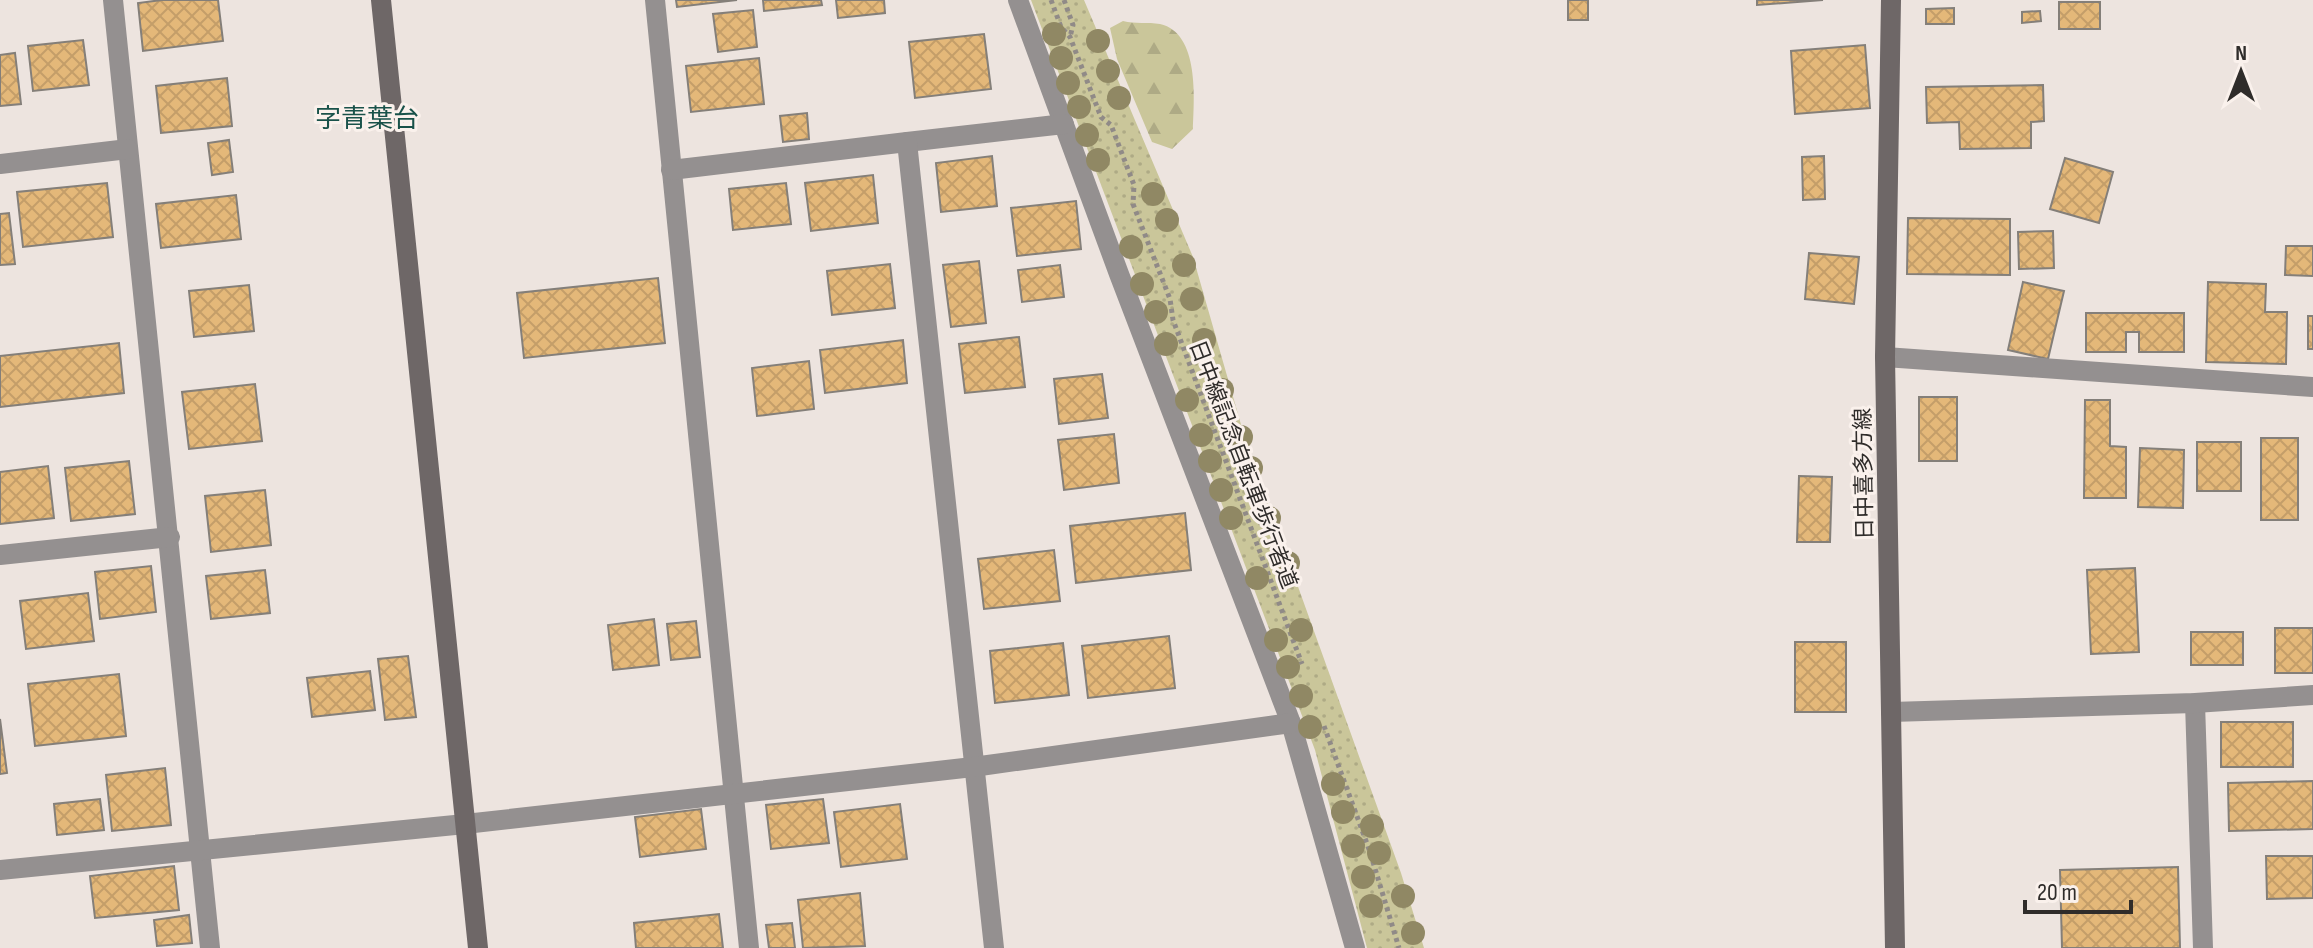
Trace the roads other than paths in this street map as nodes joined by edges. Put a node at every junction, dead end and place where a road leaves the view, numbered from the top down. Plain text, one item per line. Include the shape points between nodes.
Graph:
1 (113, 0) edge
2 (381, 0) edge
3 (655, 0) edge
4 (1018, 0) edge
5 (1891, 0) edge
6 (1064, 124) junction
7 (907, 142) junction
8 (128, 149) junction
9 (0, 164) edge
10 (671, 170) junction
11 (1885, 357) junction
12 (2313, 387) edge
13 (170, 537) junction
14 (0, 555) edge
15 (2313, 695) edge
16 (2195, 703) junction
17 (1891, 712) junction
18 (1291, 723) junction
19 (973, 767) junction
20 (731, 792) junction
21 (465, 824) junction
22 (200, 848) junction
23 (0, 870) edge
24 (210, 948) edge
25 (478, 948) edge
26 (749, 948) edge
27 (994, 948) edge
28 (1355, 948) edge
29 (1895, 948) edge
30 (2203, 948) edge

1 - 8 street
2 - 21 street
3 - 10 street
4 - 6 street
5 - 11 street, 日中喜多方線
6 - 7 street
6 - 18 street
7 - 10 street
7 - 19 street
8 - 9 street
8 - 13 street
10 - 20 street
11 - 12 street
11 - 17 street, 日中喜多方線
13 - 14 street
13 - 22 street
15 - 16 street
16 - 17 street
16 - 30 street
17 - 29 street, 日中喜多方線
18 - 19 street
18 - 28 street
19 - 20 street
19 - 27 street
20 - 21 street
20 - 26 street
21 - 22 street
21 - 25 street
22 - 23 street
22 - 24 street

